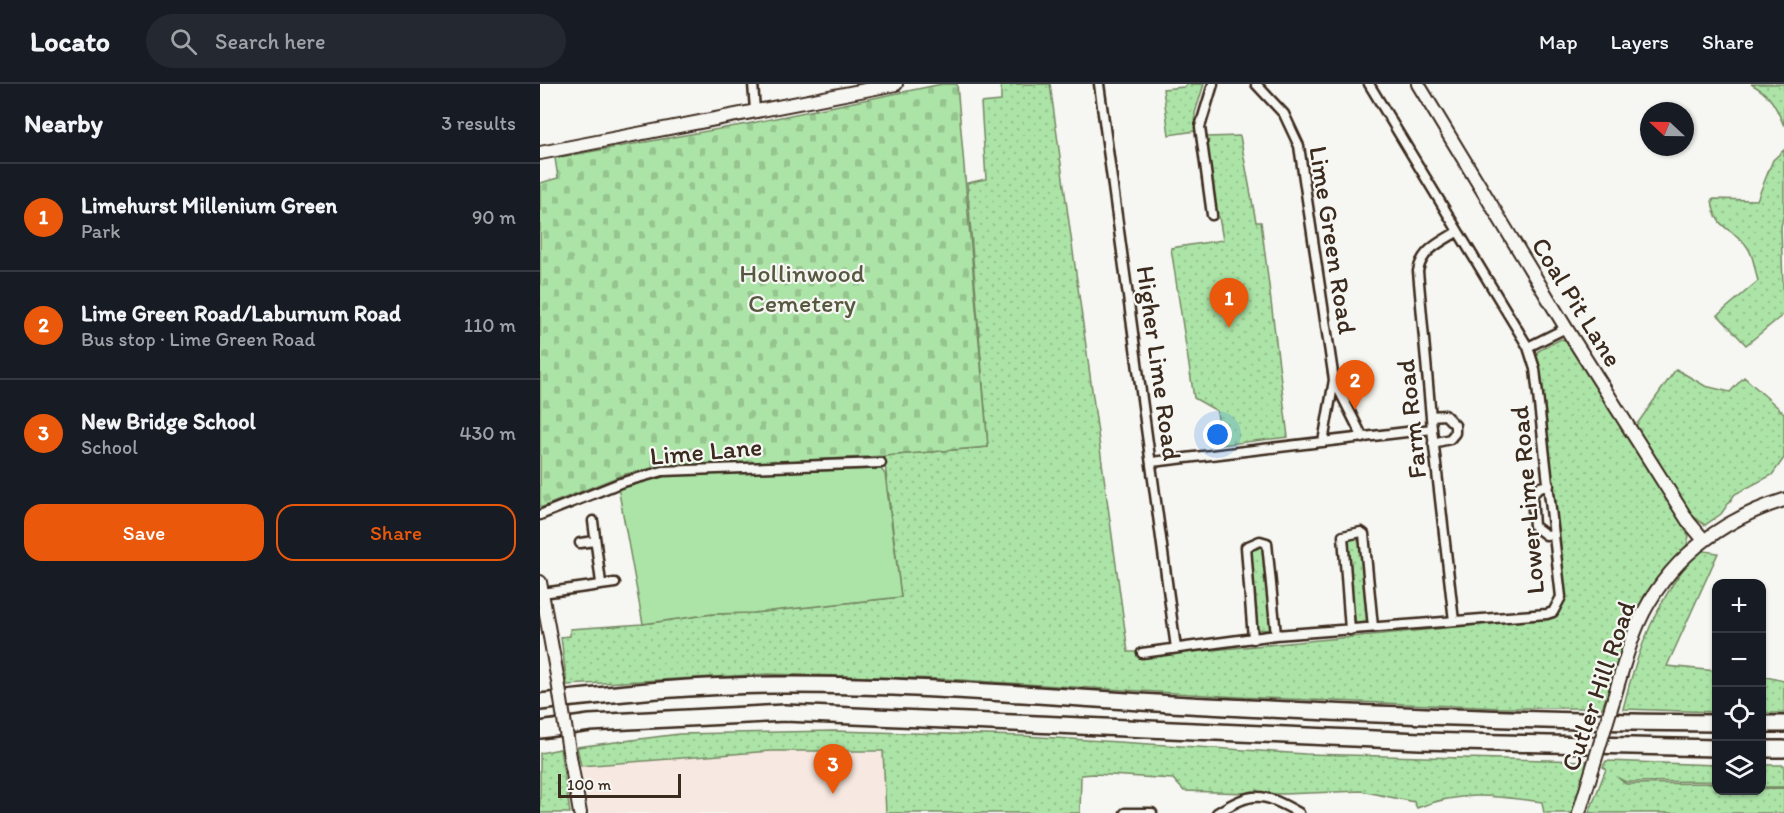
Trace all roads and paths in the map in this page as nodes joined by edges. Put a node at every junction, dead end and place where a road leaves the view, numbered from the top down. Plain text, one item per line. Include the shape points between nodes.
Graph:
1 (753, 84) edge
2 (896, 84) edge
3 (1099, 84) edge
4 (1213, 84) edge
5 (1256, 84) edge
6 (1369, 84) edge
7 (1418, 84) edge
8 (851, 89) edge
9 (754, 111) junction
10 (540, 153) edge
11 (1212, 215) dead end
12 (1457, 232) junction
13 (1566, 328) junction
14 (1528, 347) junction
15 (1334, 380) junction
16 (1431, 416) junction
17 (1432, 429) junction
18 (1363, 438) junction
19 (1323, 442) junction
20 (1433, 443) junction
21 (1152, 462) junction
22 (881, 463) dead end
23 (1548, 485) junction
24 (1784, 500) edge
25 (540, 515) edge
26 (593, 521) dead end
27 (1554, 534) junction
28 (1703, 539) junction
29 (595, 541) junction
30 (580, 543) dead end
31 (601, 583) junction
32 (615, 584) dead end
33 (541, 587) edge
34 (1454, 621) junction
35 (544, 625) edge
36 (1373, 627) junction
37 (1350, 630) junction
38 (1276, 635) junction
39 (1253, 639) junction
40 (1176, 648) junction
41 (1142, 653) dead end
42 (540, 702) edge
43 (1712, 723) edge
44 (1766, 724) edge
45 (1784, 724) edge
46 (540, 730) edge
47 (1712, 748) edge
48 (1766, 749) edge
49 (1784, 749) edge
50 (1230, 810) edge
51 (1122, 811) edge
52 (580, 813) edge
53 (1152, 813) edge
54 (1217, 813) edge
55 (1299, 813) edge
56 (1579, 813) edge

1 - 9 street
2 - 8 street
3 - 21 street, Higher Lime Road
4 - 11 street via 1200,127
5 - 15 street, Lime Green Road via 1284,114 1299,146
6 - 12 street, Lower Lime Road
7 - 13 street, Coal Pit Lane
8 - 9 street
9 - 10 street
12 - 14 street, Lower Lime Road
12 - 16 street, Farm Road via 1427,251 1418,271
13 - 14 street
13 - 28 street, Coal Pit Lane
14 - 23 street, Lower Lime Road via 1536,369
15 - 18 street, Lime Green Road
15 - 19 street, Lime Green Road
16 - 17 street, Farm Road
16 - 20 street via 1445,415 1455,425 1450,439
17 - 18 street
17 - 20 street, Farm Road
18 - 19 street
19 - 21 street
20 - 34 street, Farm Road
21 - 40 street, Higher Lime Road
22 - 25 street, Lime Lane via 663,471 620,483
23 - 27 street, Lower Lime Road
23 - 27 street via 1532,495 1534,526 1546,535
24 - 28 street, Cutler Hill Road via 1737,518
26 - 29 street
27 - 34 street, Lower Lime Road via 1561,597 1553,612
28 - 56 street, Cutler Hill Road, bridge via 1674,567 1647,606 1630,645
29 - 30 street
29 - 31 street
31 - 32 street
31 - 33 street
33 - 35 street
34 - 36 street, Lower Lime Road
35 - 52 street, bridge via 558,681
36 - 37 street, Lower Lime Road
36 - 37 street via 1361,532 1343,536
37 - 38 street, Lower Lime Road
38 - 39 street, Lower Lime Road
38 - 39 street via 1267,543 1260,541 1246,547
39 - 40 street, Lower Lime Road
40 - 41 street, Lower Lime Road
42 - 43 highway via 775,685 1012,692 1382,714
44 - 45 highway
46 - 47 highway via 590,723 785,713 1420,741
48 - 49 highway
50 - 54 street
50 - 55 street via 1239,799 1258,797 1276,800
51 - 53 street

